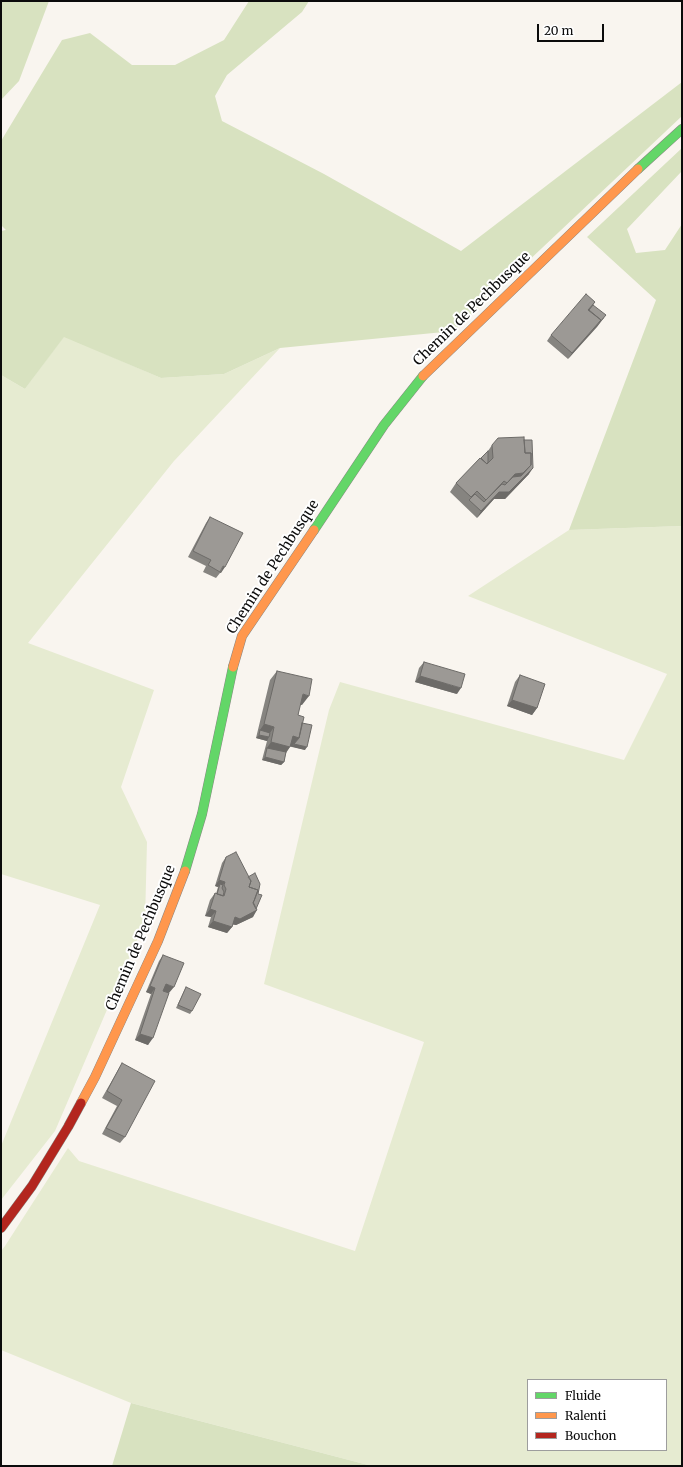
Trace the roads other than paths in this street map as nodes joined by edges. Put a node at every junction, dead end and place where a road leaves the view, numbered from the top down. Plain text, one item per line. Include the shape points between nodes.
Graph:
1 (682, 129) edge
2 (1, 1228) edge

1 - 2 street, Chemin de Pechbusque via 426,372 384,425 242,636 200,822 187,866 158,941 95,1077 68,1127 32,1186

